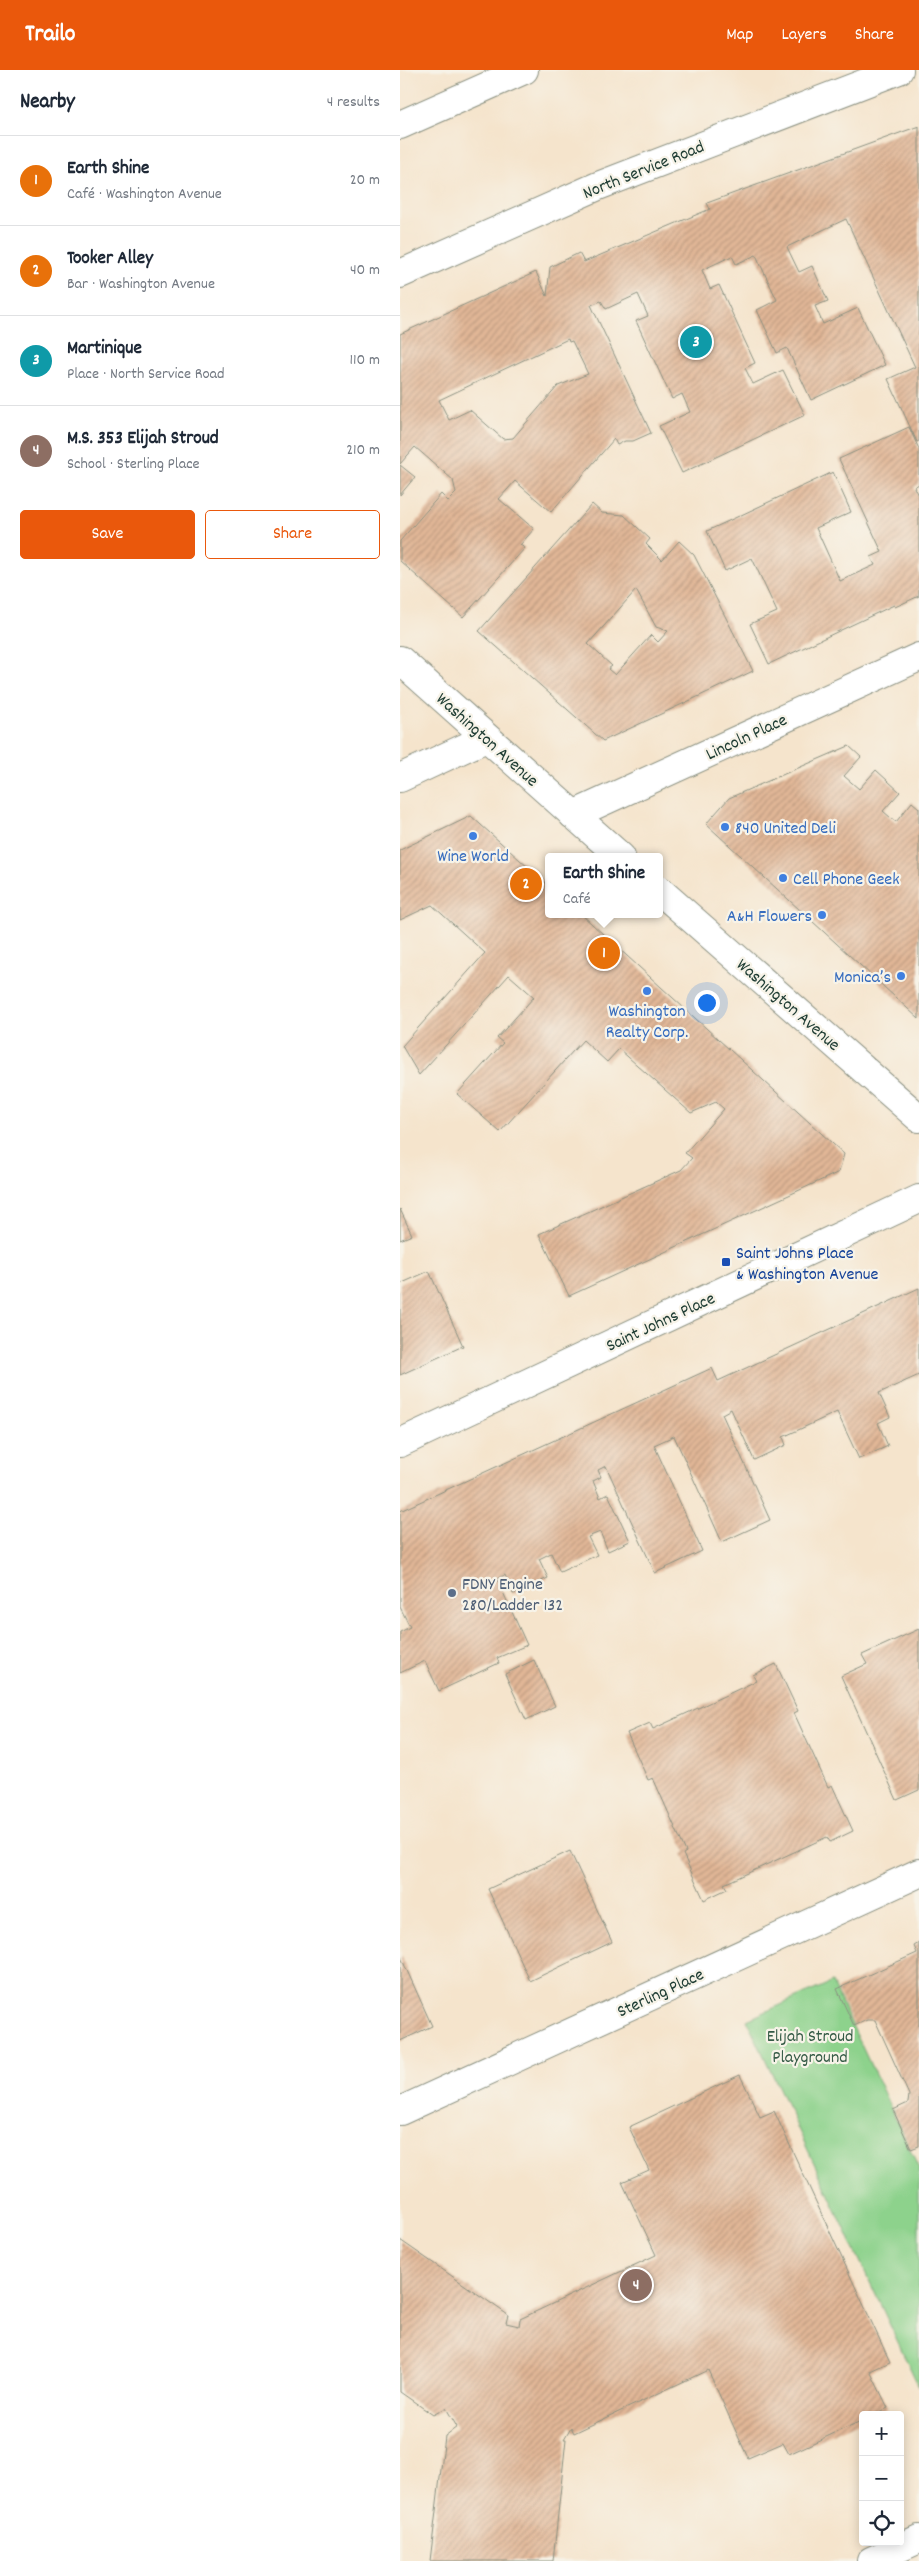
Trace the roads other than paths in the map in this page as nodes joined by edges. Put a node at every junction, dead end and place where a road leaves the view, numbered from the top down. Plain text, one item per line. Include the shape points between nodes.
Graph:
1 (524, 70) edge
2 (894, 72) edge
3 (400, 124) edge
4 (400, 274) edge
5 (919, 656) edge
6 (400, 660) edge
7 (486, 738) junction
8 (400, 778) edge
9 (573, 815) junction
10 (616, 853) edge
11 (663, 894) edge
12 (919, 1118) edge
13 (919, 1199) edge
14 (400, 1443) edge
15 (919, 1873) edge
16 (400, 2111) edge
17 (919, 2539) edge
18 (871, 2561) edge

1 - 3 street
2 - 4 street, North Service Road via 598,186
5 - 9 street, Lincoln Place
6 - 7 street, Washington Avenue
7 - 8 street
7 - 9 street, Washington Avenue
9 - 10 street, Washington Avenue
11 - 12 street, Washington Avenue
13 - 14 street, Saint Johns Place
15 - 16 street, Sterling Place
17 - 18 street

